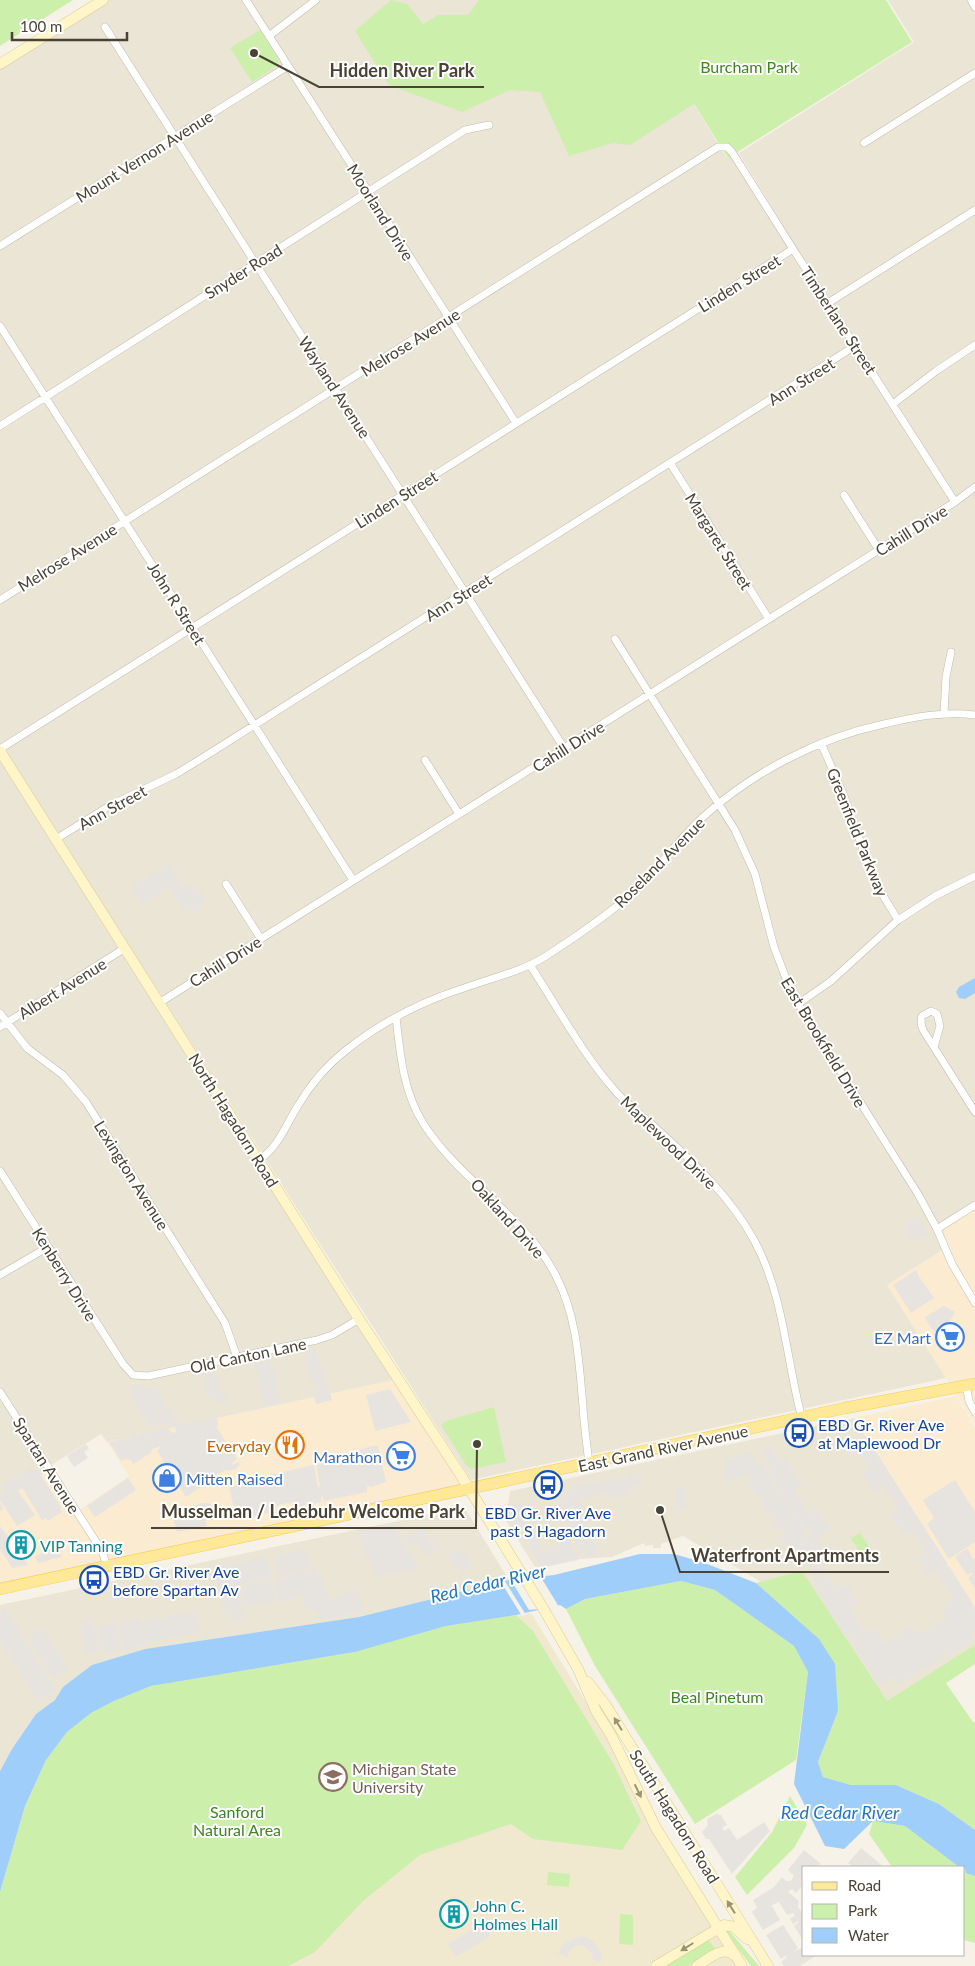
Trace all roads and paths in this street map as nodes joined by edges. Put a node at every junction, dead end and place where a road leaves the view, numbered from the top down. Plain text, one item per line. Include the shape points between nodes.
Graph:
1 (103, 0) edge
2 (246, 0) edge
3 (316, 0) edge
4 (971, 0) edge
5 (975, 7) edge
6 (105, 27) dead end
7 (269, 36) junction
8 (0, 64) edge
9 (288, 66) junction
10 (975, 73) edge
11 (489, 125) dead end
12 (175, 136) junction
13 (864, 143) dead end
14 (718, 148) joint
15 (368, 191) junction
16 (975, 210) edge
17 (0, 246) edge
18 (792, 249) junction
19 (255, 263) junction
20 (828, 303) junction
21 (448, 318) junction
22 (0, 326) edge
23 (975, 345) edge
24 (855, 346) junction
25 (335, 389) junction
26 (45, 397) junction
27 (893, 404) junction
28 (516, 423) junction
29 (0, 426) edge
30 (670, 463) junction
31 (975, 487) edge
32 (403, 494) junction
33 (844, 495) dead end
34 (955, 502) junction
35 (125, 521) junction
36 (879, 550) junction
37 (465, 592) junction
38 (0, 600) edge
39 (769, 619) junction
40 (192, 628) junction
41 (615, 639) dead end
42 (950, 652) dead end
43 (650, 694) junction
44 (944, 713) junction
45 (975, 715) edge
46 (255, 725) junction
47 (821, 743) junction
48 (564, 748) junction
49 (0, 750) edge
50 (425, 760) dead end
51 (719, 804) junction
52 (459, 814) junction
53 (56, 839) junction
54 (975, 876) edge
55 (353, 880) junction
56 (226, 884) dead end
57 (898, 920) junction
58 (261, 938) junction
59 (125, 948) junction
60 (530, 965) junction
61 (159, 1002) junction
62 (798, 1004) junction
63 (0, 1013) edge
64 (396, 1017) junction
65 (3, 1025) edge
66 (934, 1047) junction
67 (975, 1112) edge
68 (259, 1160) junction
69 (0, 1171) edge
70 (975, 1205) edge
71 (937, 1229) junction
72 (48, 1247) junction
73 (0, 1275) edge
74 (975, 1303) edge
75 (359, 1319) junction
76 (237, 1357) junction
77 (133, 1375) joint
78 (971, 1384) edge
79 (0, 1392) edge
80 (975, 1412) edge
81 (802, 1418) junction
82 (589, 1464) junction
83 (469, 1489) junction
84 (107, 1566) junction
85 (0, 1588) edge
86 (578, 1669) junction
87 (718, 1928) junction
88 (757, 1948) junction
89 (735, 1956) junction
90 (656, 1966) edge
91 (697, 1966) edge
92 (742, 1966) edge
93 (768, 1966) edge

1 - 8 street
2 - 7 street, Moorland Drive
3 - 7 street
4 - 5 street
6 - 12 street, Wayland Avenue
7 - 9 street, Moorland Drive
9 - 12 street, Mount Vernon Avenue
9 - 15 street, Moorland Drive
10 - 13 street
11 - 15 street, Snyder Road via 465,130
12 - 17 street, Mount Vernon Avenue
12 - 19 street, Wayland Avenue
14 - 18 street, Timberlane Street via 727,147 732,152
14 - 21 street, Melrose Avenue
15 - 19 street, Snyder Road
15 - 21 street, Moorland Drive
16 - 20 street
18 - 20 street, Timberlane Street
18 - 28 street, Linden Street
19 - 25 street, Wayland Avenue
19 - 26 street, Snyder Road
20 - 24 street, Timberlane Street
21 - 25 street, Melrose Avenue
21 - 28 street, Moorland Drive
22 - 26 street, John R Street
23 - 27 street
24 - 27 street, Timberlane Street
24 - 30 street, Ann Street
25 - 32 street, Wayland Avenue
25 - 35 street, Melrose Avenue
26 - 29 street, Snyder Road
26 - 35 street, John R Street
27 - 34 street, Timberlane Street
28 - 32 street, Linden Street
30 - 37 street, Ann Street
30 - 39 street, Margaret Street
31 - 34 street, Cahill Drive
32 - 37 street, Wayland Avenue
32 - 40 street, Linden Street
33 - 36 street
34 - 36 street, Cahill Drive
35 - 38 street, Melrose Avenue
35 - 40 street, John R Street
36 - 39 street, Cahill Drive
37 - 46 street, Ann Street
37 - 48 street, Wayland Avenue
39 - 43 street, Cahill Drive
40 - 46 street, John R Street
40 - 49 street, Linden Street
41 - 43 street, East Brookfield Drive
42 - 44 street
43 - 48 street, Cahill Drive
43 - 51 street, East Brookfield Drive
44 - 45 street, Roseland Avenue
44 - 47 street, Roseland Avenue via 873,726
46 - 53 street, Ann Street via 176,774 111,805
46 - 55 street, John R Street
47 - 51 street, Roseland Avenue via 753,779
47 - 57 street, Greenfield Parkway via 869,866
48 - 52 street, Cahill Drive
49 - 53 street, North Hagadorn Road
50 - 52 street
51 - 60 street, Roseland Avenue via 681,839 628,897
51 - 62 street, East Brookfield Drive via 751,864 778,959
52 - 55 street, Cahill Drive
53 - 59 street, North Hagadorn Road
54 - 57 street via 934,896
55 - 58 street, Cahill Drive
56 - 58 street
57 - 62 street via 831,980
58 - 61 street, Cahill Drive
59 - 61 street, North Hagadorn Road
59 - 65 street, Albert Avenue
60 - 64 street, Roseland Avenue via 434,998
60 - 81 street, Maplewood Drive via 604,1078 705,1174 754,1240 775,1296
61 - 68 street, North Hagadorn Road
62 - 71 street, East Brookfield Drive
63 - 65 street, Lexington Avenue
64 - 68 street, Roseland Avenue via 346,1050 320,1075 277,1142
64 - 82 street, Oakland Drive via 404,1077 423,1122 439,1144 526,1233 546,1258 563,1289 572,1314 578,1349
65 - 76 street, Lexington Avenue via 63,1075 86,1102 225,1323
66 - 66 street via 920,1023 922,1016 931,1011 937,1014 940,1022
66 - 67 street
68 - 75 street, North Hagadorn Road
69 - 72 street, Kenberry Drive
70 - 71 street
71 - 74 street, East Brookfield Drive via 946,1253
72 - 73 street
72 - 77 street, Kenberry Drive
75 - 76 street, Old Canton Lane via 318,1340
75 - 83 street, North Hagadorn Road
76 - 77 street, Old Canton Lane via 148,1376
78 - 80 street via 969,1401
78 - 81 main road, East Grand River Avenue
79 - 84 street, Spartan Avenue via 102,1551
81 - 82 main road, East Grand River Avenue
82 - 83 main road, East Grand River Avenue
83 - 84 main road, East Grand River Avenue
83 - 86 street, South Hagadorn Road
84 - 85 main road, East Grand River Avenue
86 -> 87 street, South Hagadorn Road via 656,1828
88 -> 86 street, South Hagadorn Road via 606,1704
87 - 88 street via 734,1926
87 - 89 street, South Hagadorn Road
87 -> 90 street
88 - 93 street, South Hagadorn Road
89 - 91 street via 722,1951
89 - 92 street, South Hagadorn Road

